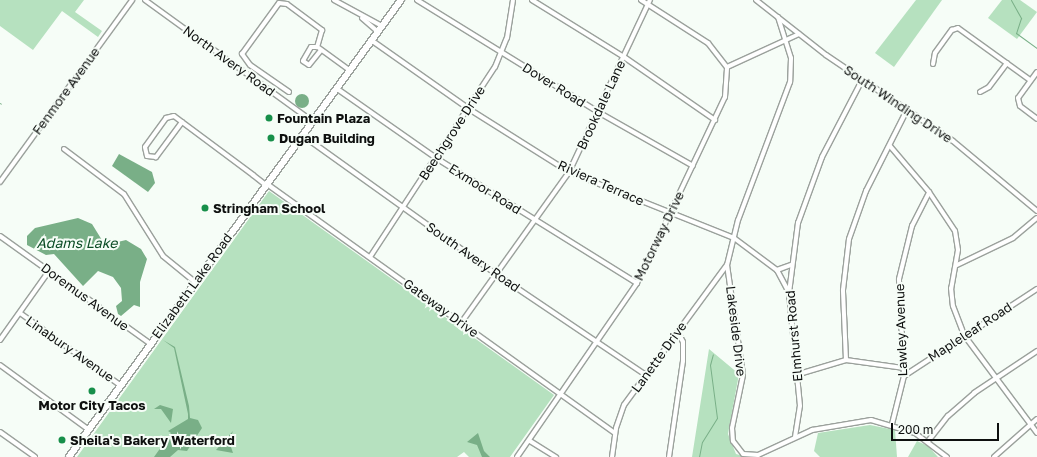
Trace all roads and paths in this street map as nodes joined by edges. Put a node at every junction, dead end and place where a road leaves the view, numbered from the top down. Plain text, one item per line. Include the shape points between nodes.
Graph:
1 (132, 0) edge
2 (145, 0) edge
3 (334, 0) edge
4 (401, 0) edge
5 (417, 0) edge
6 (513, 0) edge
7 (532, 0) edge
8 (641, 0) edge
9 (756, 0) edge
10 (649, 2) edge
11 (778, 17) junction
12 (362, 18) junction
13 (382, 26) junction
14 (378, 32) junction
15 (799, 34) junction
16 (371, 40) junction
17 (786, 41) junction
18 (502, 52) junction
19 (624, 57) junction
20 (1007, 63) junction
21 (933, 64) dead end
22 (727, 67) junction
23 (349, 70) junction
24 (1037, 72) edge
25 (862, 80) junction
26 (1030, 80) junction
27 (336, 88) junction
28 (288, 92) dead end
29 (980, 92) dead end
30 (469, 109) junction
31 (907, 110) junction
32 (598, 112) junction
33 (1037, 119) edge
34 (715, 120) junction
35 (312, 121) junction
36 (182, 122) junction
37 (302, 135) junction
38 (890, 146) junction
39 (64, 149) dead end
40 (436, 158) junction
41 (693, 166) junction
42 (570, 172) junction
43 (0, 182) edge
44 (266, 184) junction
45 (929, 192) junction
46 (403, 208) junction
47 (1037, 211) edge
48 (671, 212) junction
49 (1037, 218) edge
50 (535, 220) junction
51 (0, 236) edge
52 (734, 238) junction
53 (370, 257) junction
54 (727, 265) junction
55 (791, 265) junction
56 (957, 265) junction
57 (777, 270) junction
58 (49, 271) junction
59 (496, 274) junction
60 (195, 282) junction
61 (637, 284) junction
62 (1037, 289) edge
63 (789, 292) junction
64 (20, 313) junction
65 (461, 322) junction
66 (678, 332) junction
67 (964, 335) junction
68 (0, 340) edge
69 (598, 340) junction
70 (150, 344) junction
71 (1037, 351) edge
72 (846, 360) junction
73 (0, 366) edge
74 (904, 368) junction
75 (799, 374) junction
76 (646, 375) junction
77 (904, 376) junction
78 (995, 379) junction
79 (120, 385) junction
80 (562, 396) junction
81 (1037, 419) edge
82 (892, 424) junction
83 (1031, 425) junction
84 (89, 430) junction
85 (0, 432) edge
86 (615, 433) junction
87 (1037, 433) edge
88 (795, 437) junction
89 (928, 440) junction
90 (530, 441) junction
91 (35, 457) edge
92 (69, 457) edge
93 (517, 457) edge
94 (556, 457) edge
95 (612, 457) edge
96 (669, 457) edge
97 (947, 457) edge
98 (994, 457) edge

1 - 43 street, Fenmore Avenue
2 - 35 street, North Avery Road
3 - 12 street
4 - 13 main road, Elizabeth Lake Road
5 - 18 street, Dover Road
6 - 18 street, Beechgrove Drive
7 - 19 street
8 - 10 street
9 - 11 street, South Winding Drive
10 - 19 street, Brookdale Lane
10 - 22 street via 708,43
11 - 15 street, South Winding Drive
11 - 17 street, Lakeside Drive
12 - 13 street
12 - 14 street
13 - 14 main road, Elizabeth Lake Road
14 - 16 main road, Elizabeth Lake Road
15 - 17 street
15 - 25 street, South Winding Drive
16 - 23 main road, Elizabeth Lake Road
16 - 30 street, Riviera Terrace
17 - 22 street
17 - 52 street, Lakeside Drive via 791,58 790,82
18 - 30 street, Beechgrove Drive
18 - 32 street, Dover Road
19 - 32 street, Brookdale Lane
19 - 34 street
20 - 21 street via 958,28 952,30 934,53
20 - 26 street
20 - 29 street via 989,87
22 - 34 street, Motorway Drive via 728,84
23 - 27 main road, Elizabeth Lake Road
23 - 28 street via 319,48 322,30 287,4 279,3 242,54 250,65
24 - 26 street
25 - 31 street, South Winding Drive
25 - 55 street, Elmhurst Road via 809,190 798,223
26 - 33 street via 1018,98 1020,106
27 - 35 main road, Elizabeth Lake Road
27 - 40 street, Exmoor Road
30 - 40 street, Beechgrove Drive
30 - 42 street, Riviera Terrace
31 - 38 street
31 - 47 street, South Winding Drive via 975,158
32 - 41 street, Dover Road
32 - 42 street, Brookdale Lane
34 - 41 street, Motorway Drive
35 - 37 main road, Elizabeth Lake Road
36 - 36 street via 174,116 166,118 145,147 148,156 156,157
36 - 44 street, Gateway Drive
37 - 44 main road, Elizabeth Lake Road
37 - 46 street, South Avery Road
38 - 45 street
38 - 72 street via 866,191 850,239 843,290
39 - 60 street via 124,194 163,256
40 - 46 street, Beechgrove Drive
40 - 50 street, Exmoor Road
41 - 48 street, Motorway Drive
42 - 48 street, Riviera Terrace
42 - 50 street, Brookdale Lane
44 - 53 street, Gateway Drive
44 - 60 main road, Elizabeth Lake Road
45 - 56 street via 955,231
45 - 74 street, Lawley Avenue via 912,226 899,279
46 - 53 street, Beechgrove Drive
46 - 59 street, South Avery Road
48 - 52 street, Riviera Terrace
48 - 61 street, Motorway Drive
49 - 56 street via 1013,238
50 - 59 street, Brookdale Lane
50 - 61 street, Exmoor Road
51 - 58 street, Doremus Avenue
52 - 54 street, Lakeside Drive
52 - 57 street, Riviera Terrace
53 - 65 street, Gateway Drive
54 - 66 street, Lanette Drive
54 - 88 street, Lakeside Drive via 743,375 732,428 733,441 743,454 758,455 780,448
55 - 57 street
55 - 63 street, Elmhurst Road
56 - 67 street via 951,288 953,306
57 - 63 street, Riviera Terrace
58 - 64 street
58 - 70 street, Doremus Avenue
59 - 65 street, Brookdale Lane
59 - 69 street, South Avery Road
60 - 70 main road, Elizabeth Lake Road
61 - 69 street, Motorway Drive
62 - 67 street, Mapleleaf Road
63 - 75 street, Elmhurst Road
64 - 68 street
64 - 79 street, Linabury Avenue
65 - 80 street, Gateway Drive
66 - 76 street, Lanette Drive
66 - 96 street via 683,342 683,361
67 - 77 street, Mapleleaf Road
67 - 78 street
69 - 76 street, South Avery Road
69 - 80 street, Motorway Drive
70 - 79 main road, Elizabeth Lake Road
71 - 78 street
72 - 74 street
72 - 75 street
73 - 84 street
74 - 77 street, Lawley Avenue
75 - 88 street, Elmhurst Road via 800,406
76 - 86 street, Lanette Drive via 624,406
77 - 82 street, Lawley Avenue
78 - 83 street
78 - 89 street via 948,416
79 - 84 main road, Elizabeth Lake Road
80 - 86 street, Gateway Drive
80 - 90 street, Motorway Drive
81 - 83 street
82 - 88 street, Lakeside Drive via 856,421 826,426
82 - 89 street, Lakeside Drive
83 - 87 street
83 - 98 street
84 - 92 main road, Elizabeth Lake Road
85 - 91 street
86 - 95 street, Lanette Drive
89 - 97 street, Lakeside Drive
90 - 93 street, Motorway Drive
90 - 94 street

